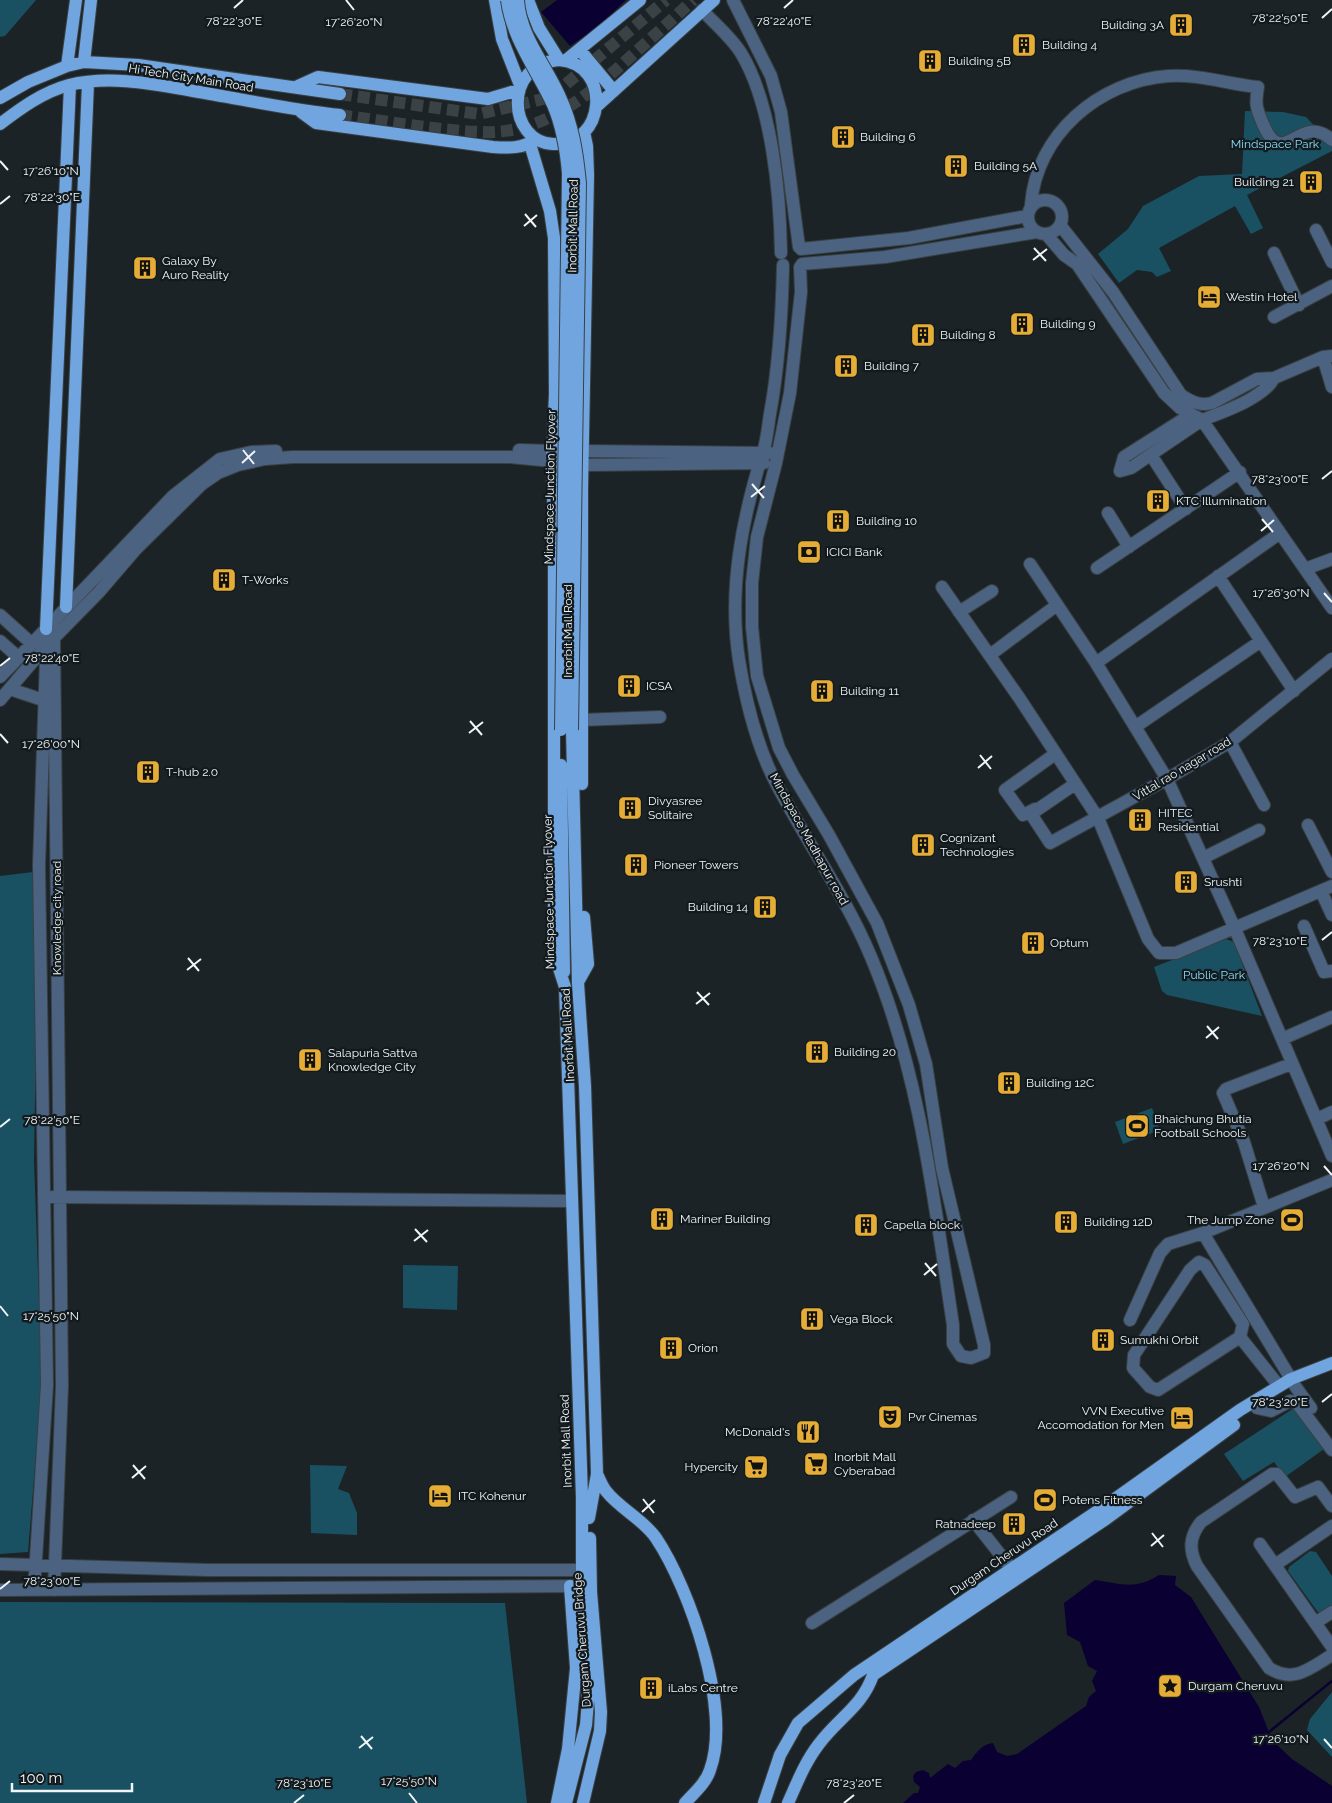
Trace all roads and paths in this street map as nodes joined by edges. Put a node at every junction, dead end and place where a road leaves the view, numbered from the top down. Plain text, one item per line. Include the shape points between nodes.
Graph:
1 (495, 0) edge
2 (507, 0) edge
3 (518, 0) edge
4 (528, 0) edge
5 (640, 0) edge
6 (714, 0) edge
7 (733, 0) edge
8 (75, 5) edge
9 (90, 5) edge
10 (702, 10) junction
11 (748, 30) junction
12 (732, 43) junction
13 (580, 50) junction
14 (562, 61) junction
15 (764, 61) junction
16 (84, 62) junction
17 (66, 66) junction
18 (751, 71) junction
19 (88, 83) junction
20 (70, 85) junction
21 (298, 86) junction
22 (519, 87) junction
23 (614, 91) junction
24 (340, 94) tunnel mouth
25 (0, 98) edge
26 (597, 106) junction
27 (299, 110) junction
28 (340, 115) tunnel mouth
29 (0, 124) edge
30 (584, 132) junction
31 (532, 139) junction
32 (1332, 140) edge
33 (1029, 211) junction
34 (1060, 225) junction
35 (1316, 230) dead end
36 (1041, 233) junction
37 (800, 248) junction
38 (1274, 253) dead end
39 (782, 259) junction
40 (1332, 262) edge
41 (801, 265) junction
42 (1332, 286) edge
43 (1299, 305) junction
44 (554, 315) junction
45 (586, 317) junction
46 (1274, 317) dead end
47 (1327, 356) edge
48 (1274, 378) junction
49 (1332, 387) edge
50 (1176, 397) junction
51 (1196, 417) junction
52 (583, 451) junction
53 (1151, 455) junction
54 (552, 456) junction
55 (761, 457) junction
56 (777, 459) junction
57 (582, 465) junction
58 (1240, 472) junction
59 (1186, 509) junction
60 (51, 511) junction
61 (70, 512) junction
62 (1108, 513) dead end
63 (157, 521) junction
64 (1280, 533) junction
65 (1129, 547) junction
66 (1332, 560) edge
67 (1030, 564) dead end
68 (1097, 568) dead end
69 (1305, 569) junction
70 (1218, 576) junction
71 (942, 587) dead end
72 (992, 591) dead end
73 (1057, 605) junction
74 (66, 607) junction
75 (1332, 608) edge
76 (959, 612) junction
77 (0, 615) edge
78 (49, 638) junction
79 (0, 641) edge
80 (1261, 641) junction
81 (31, 643) junction
82 (554, 647) junction
83 (581, 648) junction
84 (990, 655) junction
85 (18, 657) junction
86 (1332, 658) edge
87 (1096, 663) junction
88 (0, 677) edge
89 (10, 689) junction
90 (1294, 691) junction
91 (0, 700) edge
92 (46, 701) junction
93 (660, 717) dead end
94 (581, 720) junction
95 (1135, 726) junction
96 (567, 730) junction
97 (1230, 742) junction
98 (1055, 754) junction
99 (793, 776) junction
100 (1167, 780) junction
101 (1074, 782) junction
102 (776, 785) junction
103 (1264, 805) dead end
104 (1098, 818) junction
105 (1308, 825) dead end
106 (1259, 830) dead end
107 (1202, 858) junction
108 (1332, 872) edge
109 (1327, 888) edge
110 (1332, 914) edge
111 (1304, 926) dead end
112 (1235, 929) junction
113 (1332, 971) edge
114 (578, 983) junction
115 (565, 987) junction
116 (1332, 1018) edge
117 (1282, 1039) junction
118 (1291, 1064) junction
119 (1332, 1112) edge
120 (1332, 1119) edge
121 (1318, 1121) junction
122 (1332, 1156) edge
123 (942, 1168) junction
124 (928, 1170) junction
125 (1332, 1180) edge
126 (60, 1197) junction
127 (44, 1198) junction
128 (572, 1201) junction
129 (1264, 1207) junction
130 (1203, 1233) junction
131 (1218, 1257) junction
132 (1205, 1264) junction
133 (1130, 1320) dead end
134 (1240, 1337) junction
135 (1332, 1363) edge
136 (1332, 1372) edge
137 (1288, 1384) junction
138 (1257, 1408) junction
139 (1332, 1438) edge
140 (1332, 1450) edge
141 (597, 1474) junction
142 (1011, 1497) dead end
143 (1332, 1506) edge
144 (973, 1520) junction
145 (1332, 1526) edge
146 (582, 1542) joint
147 (1260, 1544) dead end
148 (0, 1564) edge
149 (35, 1565) junction
150 (55, 1565) junction
151 (1275, 1565) junction
152 (582, 1570) junction
153 (1015, 1573) junction
154 (576, 1586) junction
155 (0, 1590) edge
156 (34, 1590) junction
157 (54, 1590) junction
158 (1332, 1612) edge
159 (812, 1623) dead end
160 (1315, 1623) junction
161 (1332, 1647) edge
162 (1332, 1655) edge
163 (557, 1803) edge
164 (566, 1803) edge
165 (583, 1803) edge
166 (685, 1803) edge
167 (764, 1803) edge
168 (788, 1803) edge

1 - 22 main road via 502,39
2 - 96 main road, Mindspace Junction Flyover, bridge via 513,30 554,107 568,173
3 - 96 main road, Mindspace Junction Flyover, bridge via 530,42 550,75 568,116 580,183
4 - 14 main road via 538,28
5 - 13 main road
6 - 10 main road
7 - 11 street
8 - 9 main road
8 - 17 main road
9 - 16 main road
10 - 12 street, Mindspace Madhapur road
10 - 23 main road
11 - 12 street
11 - 15 street
12 - 18 street, Mindspace Madhapur road via 740,50
13 - 14 main road
13 - 23 main road
14 - 22 main road via 534,68
14 - 26 main road via 583,70 590,78 596,91
15 - 18 street
15 - 37 street via 781,112
16 - 17 main road, Hi Tech City Main Road
16 - 21 main road, Hi Tech City Main Road via 138,65
17 - 25 main road, Hi Tech City Main Road
18 - 39 street, Mindspace Madhapur road via 766,121 780,215
19 - 20 main road, Hi Tech City Main Road
19 - 27 main road, Hi Tech City Main Road via 136,81
19 - 61 main road
20 - 29 main road, Hi Tech City Main Road via 30,102
20 - 60 main road
21 - 22 main road via 318,77 488,98
21 - 24 main road, Hi Tech City Main Road
22 - 31 main road via 518,108
23 - 26 main road
26 - 30 main road
27 - 28 main road, Hi Tech City Main Road
27 - 31 main road via 316,123 402,136 486,144 492,140
30 - 31 main road via 555,145
30 - 45 main road, Inorbit Mall Road via 588,175
31 - 44 main road, Inorbit Mall Road via 552,220
32 - 33 street via 1325,133 1308,131 1276,144 1269,138 1255,105 1258,86 1201,76 1140,80 1105,95 1081,110 1063,128 1045,152 1034,182
33 - 34 street via 1037,201 1052,201 1061,211
33 - 36 street via 1030,226
33 - 37 street via 909,238
34 - 36 street via 1054,232
34 - 50 street via 1113,292
35 - 40 street
36 - 41 street via 885,257
36 - 50 street via 1077,264 1152,377
37 - 39 street via 788,245
37 - 41 street via 804,260
38 - 43 street
39 - 41 street via 791,269
39 - 55 street, Mindspace Madhapur road via 782,312 774,390
41 - 56 street, Mindspace Madhapur road via 790,393
42 - 43 street
43 - 46 street
44 - 45 main road
44 - 54 main road, Inorbit Mall Road
45 - 52 main road, Inorbit Mall Road
47 - 48 street
47 - 49 street
48 - 50 street via 1258,379 1206,405
48 - 51 street via 1266,390
50 - 51 street
51 - 53 street
51 - 53 street via 1124,457 1120,471
51 - 58 street
52 - 55 street
52 - 57 main road, Inorbit Mall Road
53 - 59 street
54 - 63 street via 482,453 256,461 218,473
54 - 82 main road, Inorbit Mall Road
55 - 56 street
55 - 57 street
55 - 102 street, Mindspace Madhapur road via 745,514 735,582 739,656 750,716
56 - 99 street, Mindspace Madhapur road via 757,537 752,627 758,676 780,748
57 - 83 main road, Inorbit Mall Road
58 - 59 street
58 - 64 street
59 - 65 street
60 - 61 main road
60 - 78 main road
61 - 74 main road
62 - 65 street
63 - 74 street
63 - 78 street
64 - 69 street
64 - 70 street
65 - 68 street
66 - 69 street
67 - 73 street
69 - 75 street
70 - 80 street
70 - 87 street
71 - 76 street
72 - 76 street
73 - 84 street
73 - 87 street
74 - 78 street
76 - 84 street
77 - 81 street
78 - 81 street
78 - 89 street
78 - 92 street, Knowledge city road
78 - 126 street, Knowledge city road
79 - 85 street
80 - 90 street
80 - 95 street
81 - 85 street
82 - 83 main road
82 - 115 main road, Inorbit Mall Road via 554,953
83 - 94 main road, Inorbit Mall Road
84 - 98 street
85 - 88 street
86 - 90 street, Vittal rao nagar road
87 - 95 street
89 - 91 street
89 - 92 street
90 - 97 street, Vittal rao nagar road
92 - 127 street, Knowledge city road via 39,865
93 - 94 street
94 - 114 main road, Inorbit Mall Road via 583,895 588,964
95 - 100 street
96 - 114 main road, Mindspace Junction Flyover
96 - 115 main road, Mindspace Junction Flyover
97 - 100 street, Vittal rao nagar road
97 - 103 street
98 - 101 street
98 - 101 street via 1005,793 1025,816
99 - 102 street, Mindspace Madhapur road
99 - 123 street, Mindspace Madhapur road via 877,923 894,966 926,1064
100 - 104 street, Vittal rao nagar road
100 - 107 street
101 - 104 street
101 - 104 street, Vittal rao nagar road via 1032,814 1042,832 1050,843 1054,843
102 - 124 street, Mindspace Madhapur road via 828,874 872,959 904,1051
104 - 112 street via 1148,939 1160,953 1176,953
105 - 108 street
106 - 107 street
107 - 112 street
109 - 110 street
109 - 112 street
111 - 113 street via 1324,972
112 - 117 street
114 - 141 main road, Inorbit Mall Road via 585,1086
115 - 128 main road, Inorbit Mall Road
116 - 117 street
117 - 118 street
118 - 121 street
118 - 129 street via 1226,1089 1223,1093 1244,1142
119 - 121 street
120 - 121 street
121 - 122 street
123 - 124 street
123 - 124 street, Mindspace Madhapur road via 984,1345 984,1353 971,1358 961,1356 953,1344 953,1325
125 - 129 street
126 - 127 street
126 - 128 street
126 - 150 street, Knowledge city road via 62,1386
127 - 149 street, Knowledge city road via 46,1385
128 - 146 main road, Inorbit Mall Road
129 - 130 street
130 - 131 street
130 - 133 street via 1163,1248
131 - 132 street
131 - 137 street
132 - 134 street via 1243,1324
132 - 134 street via 1199,1262 1190,1270 1134,1355 1133,1368 1150,1387 1158,1390
134 - 137 street
135 - 137 main road, Durgam Cheruvu Road
136 - 137 main road, Durgam Cheruvu Road
137 - 138 main road, Durgam Cheruvu Road
137 - 139 street
137 - 153 main road, Durgam Cheruvu Road via 1240,1410
138 - 140 street via 1271,1411 1290,1401 1296,1402
138 - 153 main road, Durgam Cheruvu Road via 1106,1519
141 - 165 main road, Durgam Cheruvu Bridge via 589,1518 591,1592 601,1712 600,1731
141 - 166 main road via 606,1491 655,1536 700,1630 714,1706 716,1743 710,1772
142 - 144 street
143 - 162 street via 1318,1487 1295,1497 1276,1474 1272,1474 1201,1522 1190,1545 1197,1566 1269,1668 1285,1676 1294,1675
144 - 153 street
144 - 159 street
145 - 151 street
146 - 152 main road, Durgam Cheruvu Bridge
147 - 151 street
148 - 149 street
149 - 150 street
149 - 156 street, Knowledge city road
150 - 152 street via 208,1570
150 - 157 street, Knowledge city road
151 - 160 street
152 - 154 main road, Durgam Cheruvu Bridge
153 - 167 main road, Durgam Cheruvu Road via 854,1676 798,1723 780,1755
153 - 168 main road, Durgam Cheruvu Road via 873,1674 858,1704 820,1742 808,1759
154 - 157 street
154 - 163 main road via 576,1668 568,1749
154 - 164 main road, Durgam Cheruvu Bridge via 588,1701 586,1725
155 - 156 street
156 - 157 street
158 - 160 street
160 - 161 street

